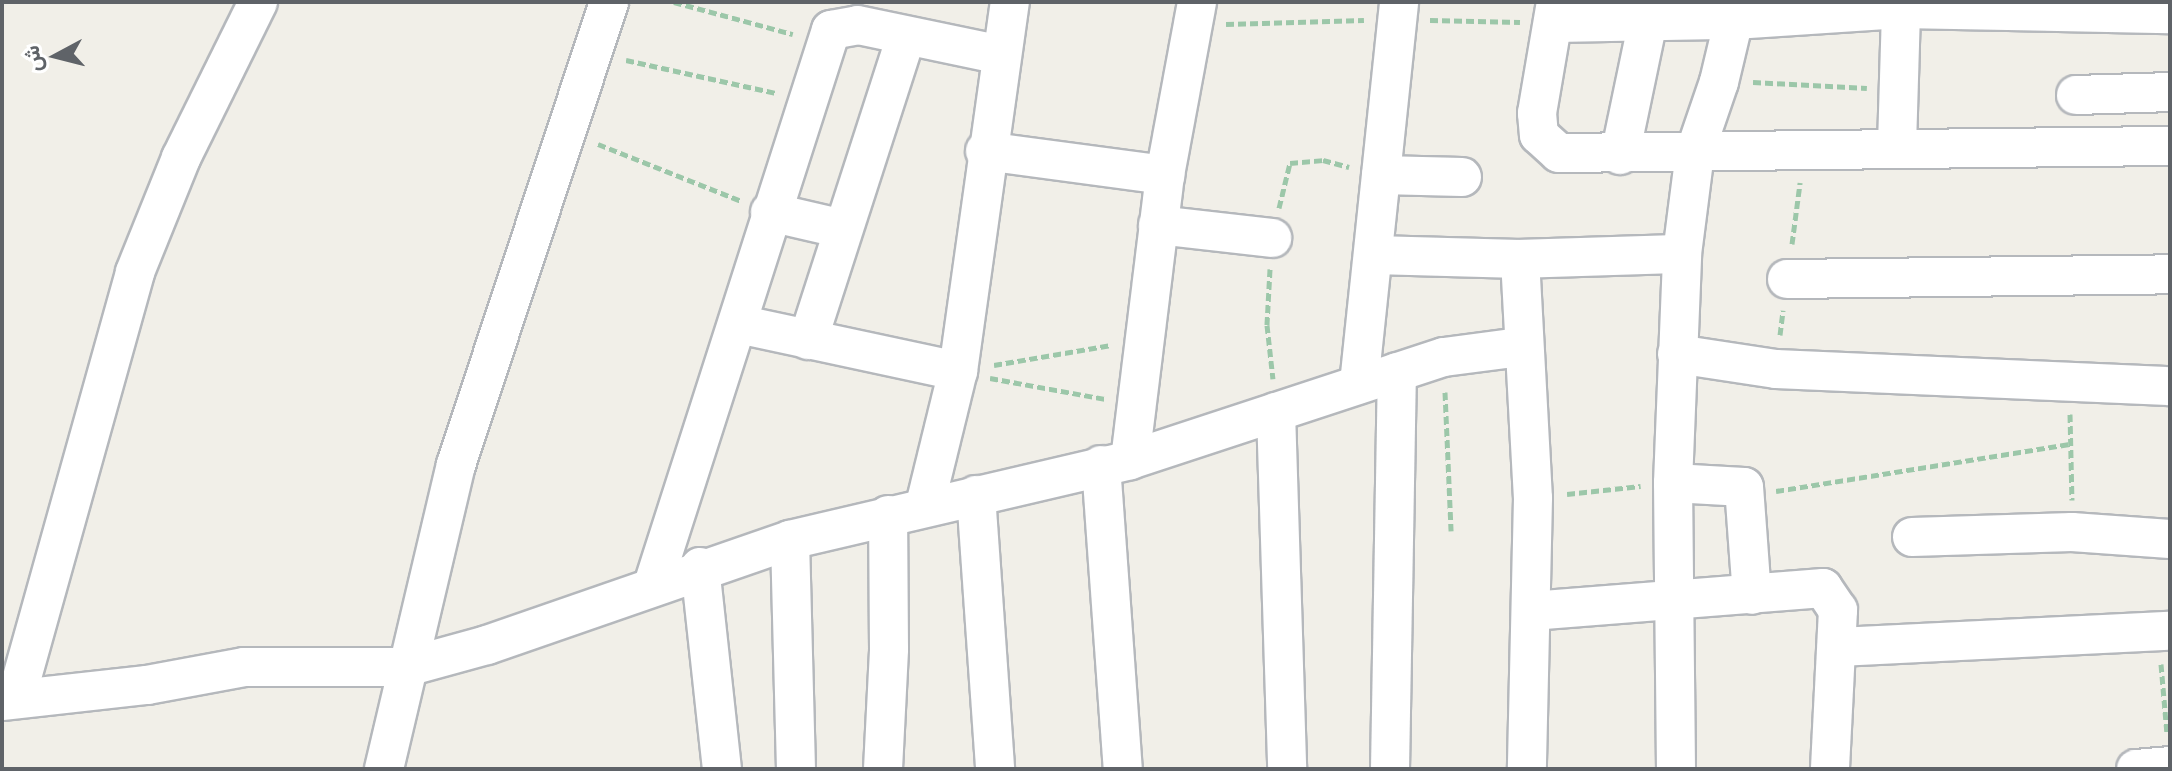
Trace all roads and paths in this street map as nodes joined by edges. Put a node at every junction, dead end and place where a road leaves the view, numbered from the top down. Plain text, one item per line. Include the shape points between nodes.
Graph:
1 (258, 2) edge
2 (609, 2) edge
3 (674, 2) edge
4 (1010, 2) edge
5 (1901, 9) junction
6 (1398, 11) edge
7 (1736, 11) edge
8 (1650, 12) edge
9 (1195, 13) edge
10 (1556, 13) edge
11 (2170, 14) edge
12 (906, 37) junction
13 (824, 42) junction
14 (593, 52) junction
15 (1001, 55) junction
16 (1719, 82) junction
17 (1900, 90) junction
18 (2170, 92) edge
19 (2076, 95) dead end
20 (807, 100) junction
21 (567, 132) junction
22 (1897, 146) junction
23 (2170, 146) edge
24 (1804, 150) junction
25 (985, 151) junction
26 (1695, 152) junction
27 (1620, 155) junction
28 (1165, 175) junction
29 (1381, 175) junction
30 (1462, 177) dead end
31 (770, 212) junction
32 (1158, 225) junction
33 (843, 229) junction
34 (1272, 238) junction
35 (1682, 254) junction
36 (1374, 255) junction
37 (1520, 259) junction
38 (2170, 274) edge
39 (1787, 279) junction
40 (738, 324) junction
41 (1146, 339) junction
42 (808, 340) junction
43 (1521, 347) junction
44 (1677, 354) junction
45 (1444, 357) junction
46 (1776, 369) junction
47 (958, 371) junction
48 (1397, 372) junction
49 (1359, 384) junction
50 (2170, 386) edge
51 (1135, 401) junction
52 (1276, 412) junction
53 (1116, 463) junction
54 (1673, 483) junction
55 (976, 495) junction
56 (1749, 495) junction
57 (1533, 498) junction
58 (925, 505) junction
59 (888, 515) junction
60 (1451, 531) dead end
61 (2072, 532) junction
62 (1912, 537) dead end
63 (2170, 539) edge
64 (790, 540) junction
65 (700, 567) junction
66 (653, 585) junction
67 (1752, 595) junction
68 (1677, 598) junction
69 (1531, 611) junction
70 (2164, 632) edge
71 (1837, 647) junction
72 (407, 667) junction
73 (9, 700) edge
74 (2169, 757) edge
75 (384, 769) edge
76 (722, 769) edge
77 (796, 769) edge
78 (883, 769) edge
79 (995, 769) edge
80 (1123, 769) edge
81 (1287, 769) edge
82 (1390, 769) edge
83 (1527, 769) edge
84 (1676, 769) edge
85 (1830, 769) edge
86 (2136, 769) edge

1 - 73 street via 199,120 135,272
2 - 14 street
3 - 13 path
4 - 15 street
5 - 7 street
5 - 11 street
5 - 17 street
6 - 9 path
6 - 10 path
6 - 29 street
7 - 8 street
7 - 16 street
8 - 10 street
8 - 27 street
9 - 28 street
10 - 27 street via 1537,113 1539,135 1559,153
12 - 13 street via 845,24 831,30
12 - 15 street
12 - 33 street
13 - 20 street
14 - 20 path
14 - 21 street
15 - 25 street
16 - 17 path
16 - 26 street
17 - 22 street
18 - 19 street
20 - 31 street
21 - 31 path
21 - 72 street via 456,465
22 - 23 street
22 - 24 street
24 - 26 street
24 - 39 path
25 - 28 street
25 - 47 street
26 - 27 street
26 - 35 street
28 - 32 street
29 - 30 street
29 - 34 path via 1323,160 1290,163
29 - 36 street
31 - 33 street
31 - 40 street
32 - 34 street
32 - 41 street
33 - 42 street
34 - 52 path via 1267,325
35 - 37 street
35 - 44 street
36 - 37 street
36 - 49 street
37 - 43 street
38 - 39 street
39 - 46 path
40 - 42 street
40 - 66 street
41 - 47 path
41 - 51 street
42 - 47 street
43 - 45 street
43 - 57 street
44 - 46 street
44 - 54 street
45 - 48 street
45 - 60 path
46 - 50 street
47 - 51 path via 1082,397
47 - 58 street
48 - 49 street
48 - 82 street
49 - 52 street
51 - 53 street
52 - 53 street
52 - 81 street
53 - 55 street
53 - 80 street
54 - 56 street via 1738,483
54 - 57 path
54 - 68 street
55 - 58 street
55 - 79 street
56 - 61 path via 2071,444
56 - 67 street
57 - 69 street
58 - 59 street
59 - 64 street
59 - 78 street
61 - 62 street
61 - 63 street
64 - 65 street
64 - 77 street
65 - 66 street
65 - 76 street
66 - 72 street via 487,645
67 - 68 street
67 - 71 street via 1823,588 1838,610
68 - 69 street
68 - 84 street
69 - 83 street
70 - 71 street
70 - 74 path
71 - 85 street
72 - 73 street via 244,667 147,685
72 - 75 street
74 - 86 street

